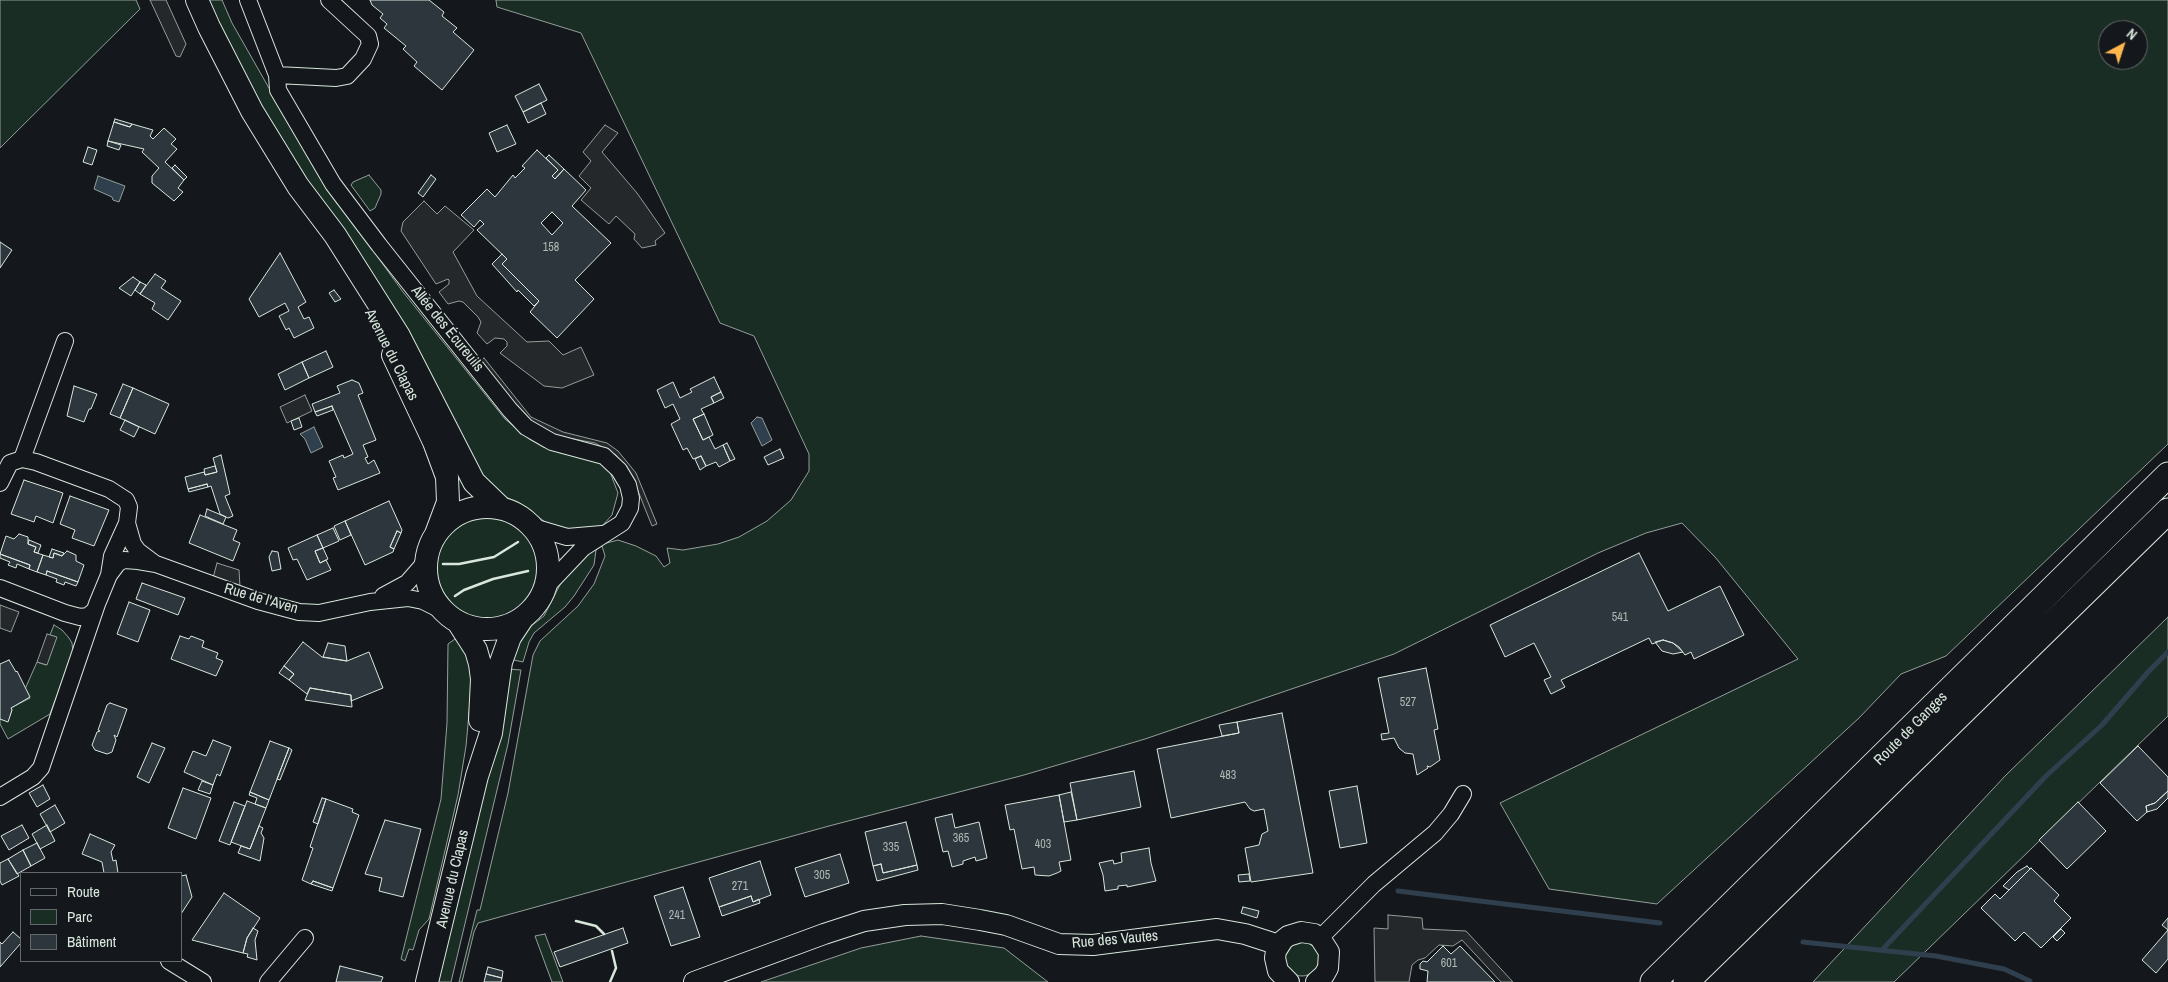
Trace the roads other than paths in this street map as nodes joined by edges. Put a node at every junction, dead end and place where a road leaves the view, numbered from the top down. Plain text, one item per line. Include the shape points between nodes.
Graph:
1 (197, 0) edge
2 (248, 0) edge
3 (329, 0) edge
4 (277, 75) junction
5 (298, 186) junction
6 (65, 341) dead end
7 (22, 459) junction
8 (2168, 475) edge
9 (0, 483) edge
10 (501, 508) junction
11 (2168, 512) edge
12 (127, 523) junction
13 (533, 527) junction
14 (604, 533) junction
15 (436, 534) junction
16 (427, 556) junction
17 (156, 564) junction
18 (109, 575) junction
19 (546, 586) junction
20 (0, 588) edge
21 (370, 602) junction
22 (94, 612) junction
23 (452, 617) junction
24 (522, 619) junction
25 (477, 776) junction
26 (1463, 794) dead end
27 (0, 797) edge
28 (305, 938) dead end
29 (1320, 938) junction
30 (1279, 945) junction
31 (172, 962) edge
32 (1324, 980) edge
33 (203, 982) edge
34 (268, 982) edge
35 (428, 982) edge
36 (694, 982) edge
37 (1289, 982) edge
38 (1653, 982) edge
39 (1686, 982) edge

1 - 5 main road, Avenue du Clapas via 252,111
2 - 4 street, Allée des Écureuils
3 - 4 street via 368,36 370,44 363,59 347,76
4 - 14 street, Allée des Écureuils via 278,90 333,184 510,410 538,435 598,454 619,470 630,493 630,508 622,522
5 - 10 main road, Avenue du Clapas via 335,235 399,336 474,482
5 - 15 main road, Avenue du Clapas via 390,350 443,461 448,502
6 - 7 street
7 - 9 street via 10,463
7 - 12 street, Rue de l'Aven via 119,494 129,507
8 - 38 main road, Route de Ganges
10 - 13 main road
10 - 15 main road via 482,507 461,512
11 - 39 main road, Route de Ganges
12 - 17 street, Rue de l'Aven via 133,544
12 - 18 street, Rue de l'Aven via 112,556
13 - 14 street via 567,536
13 - 19 main road via 547,555
14 - 19 street, Allée des Écureuils
15 - 16 main road
16 - 21 street, Rue de l'Aven via 407,583
16 - 23 main road via 426,574 431,592
17 - 18 street, Rue de l'Aven via 124,560 113,567
17 - 21 street, Rue de l'Aven via 280,608 319,613
18 - 22 street, Rue de l'Aven
19 - 24 main road via 532,610
20 - 22 street via 72,615 88,616
21 - 23 street, Rue de l'Aven via 416,599 434,605
22 - 27 street, Rue de l'Aven via 41,768 33,778
23 - 24 main road via 478,629 508,626
23 - 25 main road, Avenue du Clapas via 476,650 480,664
24 - 25 main road, Avenue du Clapas via 510,637 501,662 491,733
25 - 35 main road, Avenue du Clapas
26 - 29 street via 1435,832 1374,884
28 - 34 street
29 - 30 street via 1301,932 1288,936
29 - 32 street via 1329,952
30 - 36 street, Rue des Vautes via 1216,929 1093,945 1068,944 980,920 942,914 905,915 864,921
30 - 37 street via 1276,965 1282,977
31 - 33 street

